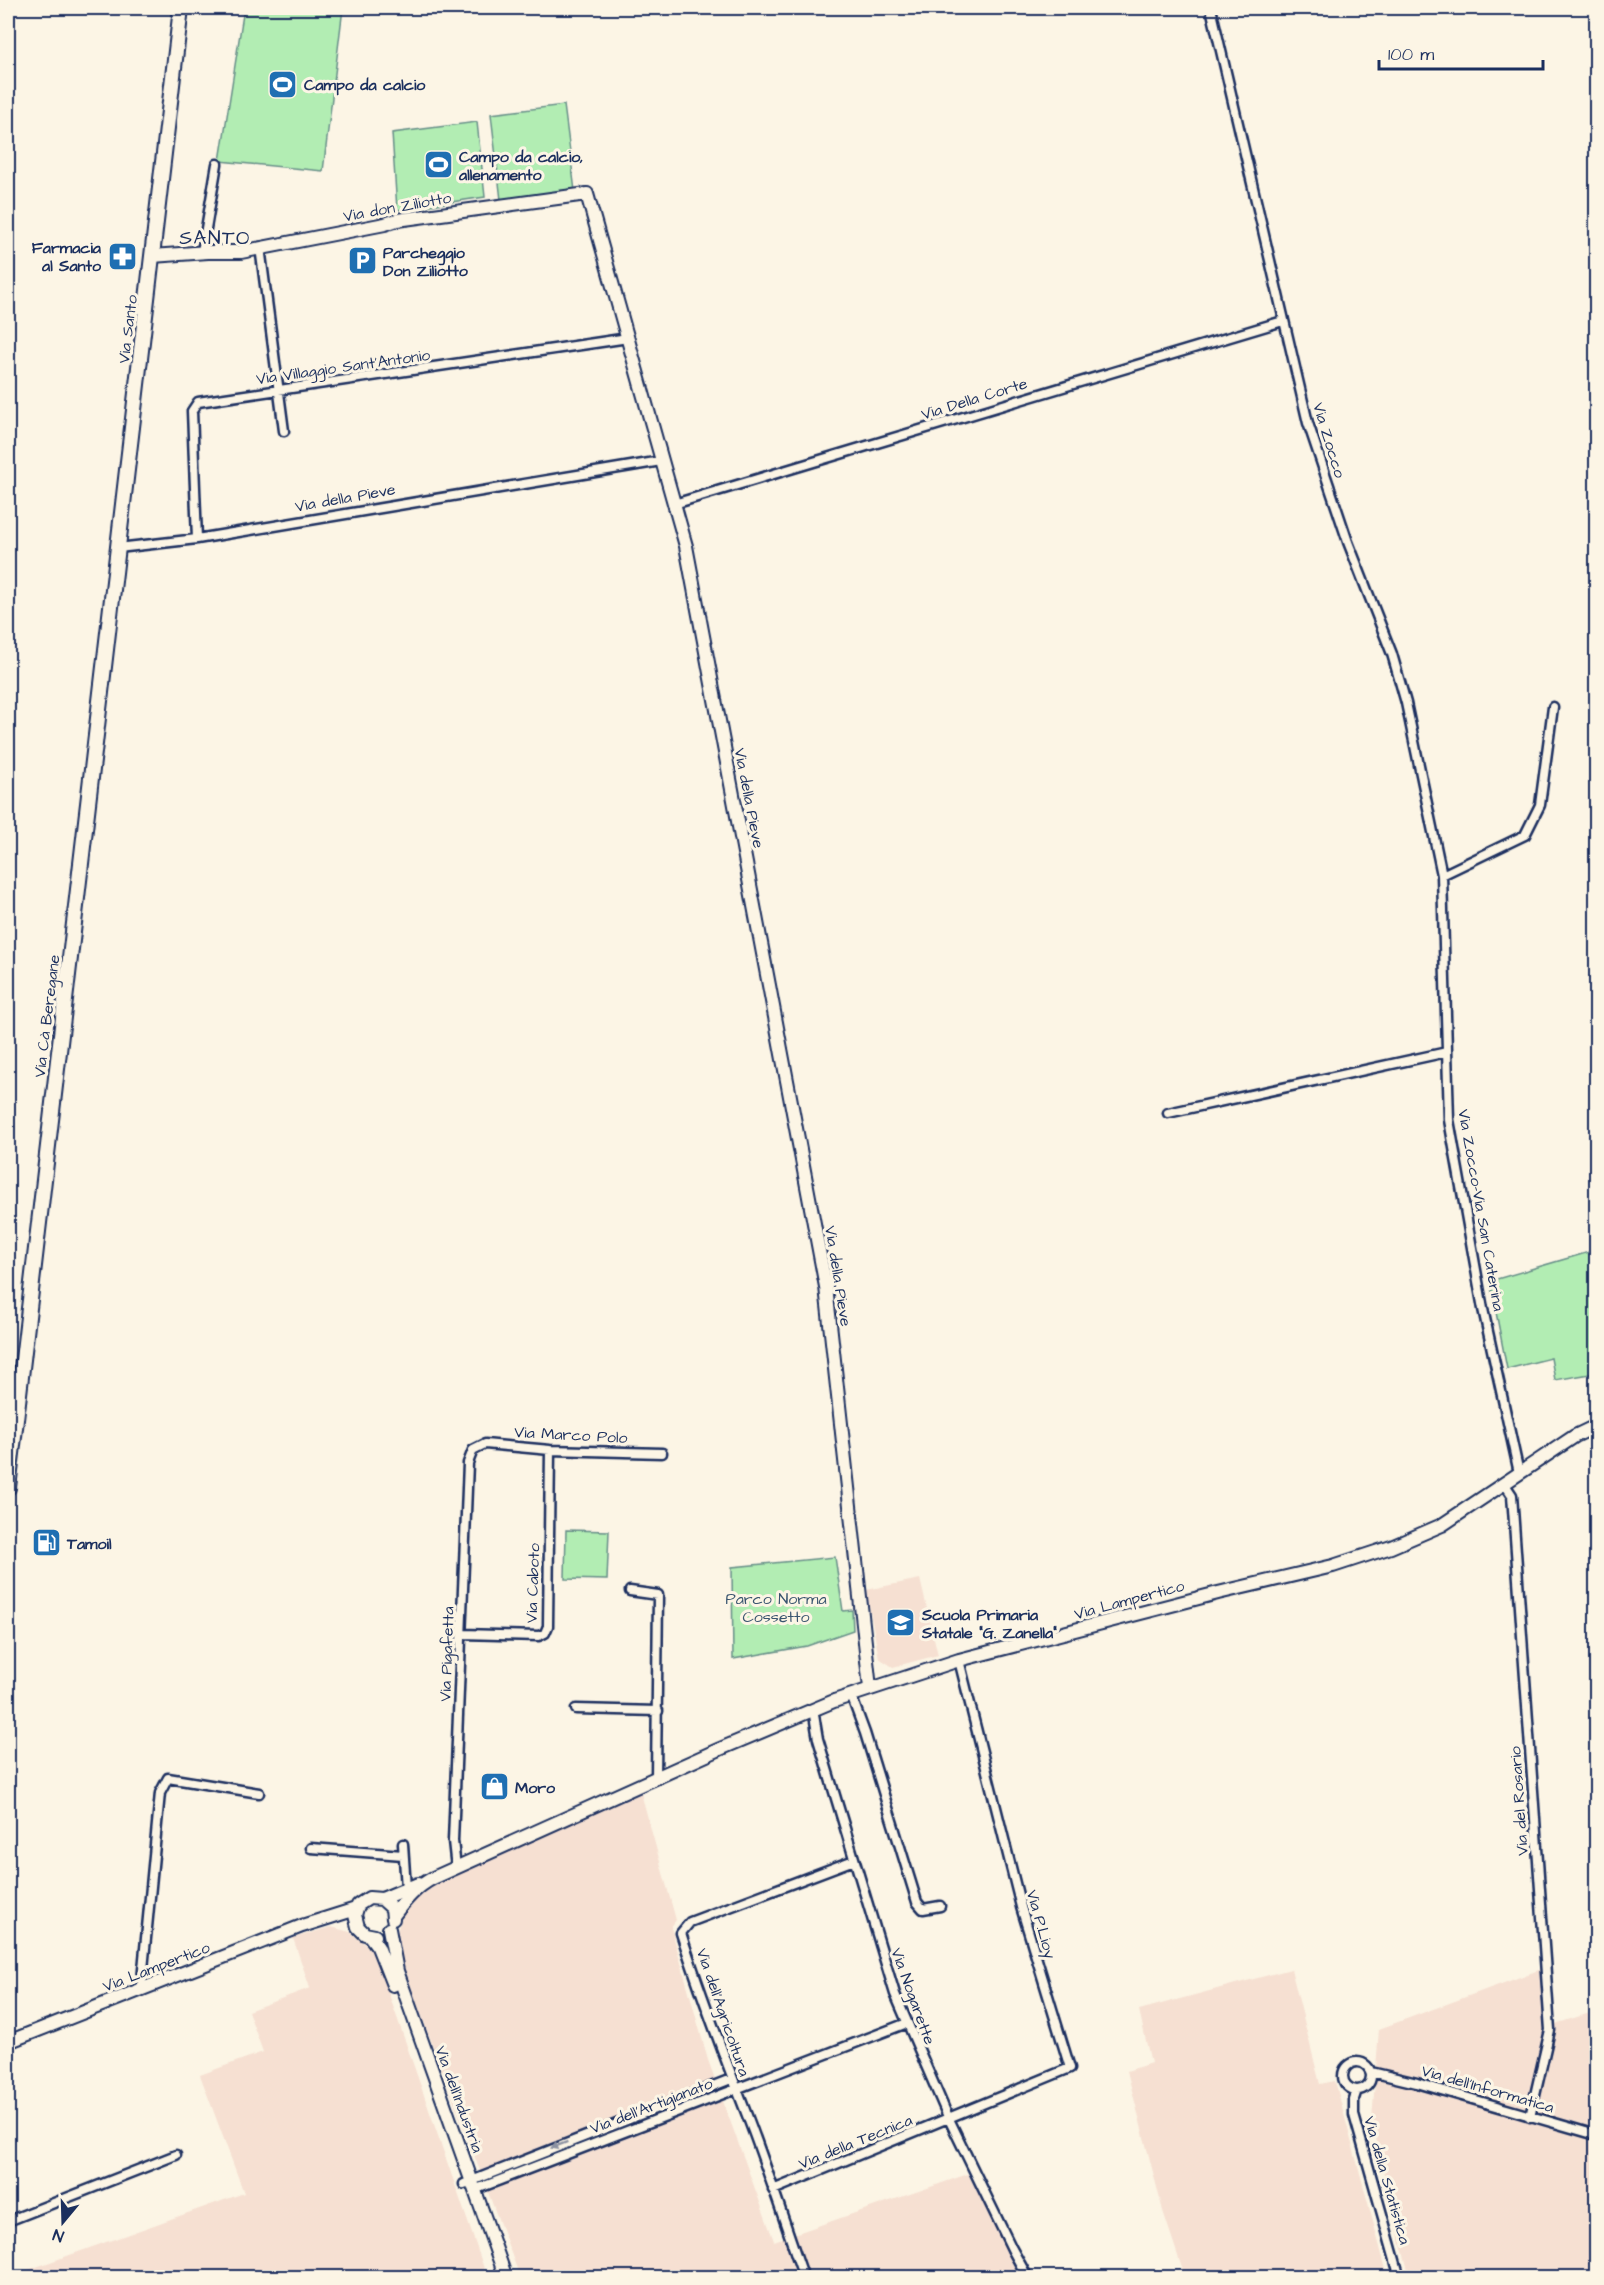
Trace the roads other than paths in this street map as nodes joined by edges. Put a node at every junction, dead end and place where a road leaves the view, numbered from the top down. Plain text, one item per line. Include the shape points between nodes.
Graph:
1 (181, 8) edge
2 (1210, 8) edge
3 (217, 164) dead end
4 (260, 247) junction
5 (202, 252) junction
6 (152, 256) junction
7 (1283, 321) junction
8 (628, 338) junction
9 (278, 390) junction
10 (284, 431) dead end
11 (661, 461) junction
12 (674, 504) junction
13 (197, 538) junction
14 (118, 548) junction
15 (1553, 707) dead end
16 (1442, 875) junction
17 (1447, 1052) junction
18 (1168, 1113) dead end
19 (1596, 1426) edge
20 (479, 1446) joint
21 (550, 1450) junction
22 (662, 1453) dead end
23 (1520, 1473) junction
24 (1504, 1483) junction
25 (8, 1488) edge
26 (630, 1591) dead end
27 (462, 1634) junction
28 (959, 1660) junction
29 (870, 1688) junction
30 (851, 1695) junction
31 (576, 1709) dead end
32 (813, 1709) junction
33 (658, 1711) junction
34 (656, 1778) junction
35 (259, 1793) dead end
36 (403, 1844) dead end
37 (311, 1848) dead end
38 (403, 1855) junction
39 (854, 1860) junction
40 (456, 1868) junction
41 (422, 1884) junction
42 (406, 1887) junction
43 (382, 1899) junction
44 (940, 1906) dead end
45 (356, 1909) junction
46 (394, 1915) junction
47 (316, 1922) junction
48 (358, 1927) junction
49 (389, 1929) junction
50 (369, 1935) junction
51 (141, 1990) junction
52 (907, 2023) junction
53 (8, 2042) edge
54 (1371, 2072) junction
55 (733, 2084) junction
56 (1357, 2090) junction
57 (1530, 2117) junction
58 (949, 2119) junction
59 (1596, 2135) edge
60 (176, 2155) dead end
61 (469, 2187) junction
62 (773, 2190) junction
63 (8, 2221) edge
64 (498, 2277) edge
65 (506, 2277) edge
66 (804, 2277) edge
67 (1028, 2277) edge
68 (1400, 2277) edge

1 - 6 main road, Via Santo
2 - 7 street, Via Zocco
3 - 5 street
4 - 5 street, Via don Ziliotto via 241,252
4 - 8 street, Via don Ziliotto via 398,220 587,194
4 - 9 street
5 - 6 street, Via don Ziliotto
6 - 14 main road, Via Santo
7 - 12 street, Via Della Corte
7 - 16 street, Via Zocco via 1308,423 1407,703
8 - 9 street, Via Villaggio Sant'Antonio
8 - 11 street, Via don Ziliotto
9 - 10 street
9 - 13 street, Via Villaggio Sant'Antonio via 198,402 192,411
11 - 12 street, Via della Pieve
11 - 13 street, Via della Pieve
12 - 29 street, Via della Pieve via 686,546 826,1287
13 - 14 street, Via della Pieve
14 - 25 main road, Via Cà Beregane
15 - 16 street via 1540,805 1525,835
16 - 17 street, Via Zocco-Via San Caterina
17 - 18 street
17 - 23 street, Via Zocco-Via San Caterina via 1449,1120 1483,1309
19 - 23 street, Via Lampertico
20 - 21 street, Via Marco Polo
20 - 27 street, Via Pigafetta via 468,1463
21 - 22 street, Via Marco Polo
21 - 27 street, Via Caboto via 545,1633
23 - 24 street, Via Lampertico
24 - 28 street, Via Lampertico via 1442,1525 1333,1566
24 - 57 street, Via del Rosario via 1512,1495 1550,2030
26 - 33 street via 658,1595
27 - 40 street, Via Pigafetta via 453,1841
28 - 29 street, Via Lampertico
28 - 58 street, Via P.Lioy via 1021,1907 1070,2068
29 - 30 street, Via Lampertico
30 - 32 street, Via Lampertico
30 - 44 street via 917,1902 923,1909
31 - 33 street
32 - 34 street, Via Lampertico
32 - 39 street, Via Nogarette via 818,1739
33 - 34 street
34 - 40 street, Via Lampertico
35 - 51 street via 168,1778 165,1782 160,1793
36 - 38 street
37 - 38 street
38 - 42 street
39 - 52 street, Via Nogarette
39 - 55 street, Via dell'Agricoltura via 690,1922 681,1933
40 - 41 street, Via Lampertico
41 - 42 street, Via Lampertico
41 - 46 street, Via Lampertico
42 - 43 street, Via Lampertico
43 - 45 street, Via Lampertico via 369,1898
43 - 46 street
45 - 47 street, Via Lampertico
45 - 48 street
46 - 49 street, Via Lampertico
47 - 48 street, Via Lampertico via 348,1922
47 - 51 street, Via Lampertico
48 - 50 street, Via Lampertico
49 - 50 street via 380,1935
49 - 61 street, Via dell'Industria via 397,1971
50 - 61 street, Via dell'Industria via 389,1974
51 - 53 street, Via Lampertico
52 - 55 street, Via dell'Artigianato
52 - 58 street, Via Nogarette
54 - 56 street via 1368,2085
54 - 56 street, Via della Statistica via 1358,2062 1347,2068 1346,2084
54 - 57 street, Via dell'Informatica
55 - 61 street, Via dell'Artigianato
55 - 62 street, Via dell'Agricoltura
56 - 68 street, Via della Statistica via 1354,2115
57 - 59 street, Via dell'Informatica
58 - 62 street, Via della Tecnica
58 - 67 street, Via Nogarette
60 - 63 street
61 - 64 street, Via dell'Industria
61 - 65 street, Via dell'Industria
62 - 66 street, Via dell'Agricoltura

